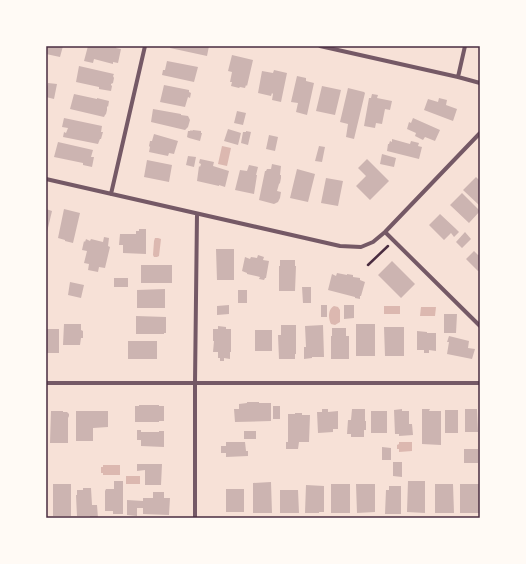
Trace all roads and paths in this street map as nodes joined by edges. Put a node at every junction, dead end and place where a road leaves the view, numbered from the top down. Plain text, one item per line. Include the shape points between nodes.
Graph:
1 (145, 46) edge
2 (320, 46) edge
3 (465, 46) edge
4 (458, 77) junction
5 (480, 83) edge
6 (480, 133) edge
7 (46, 179) edge
8 (111, 194) junction
9 (197, 214) junction
10 (385, 232) junction
11 (388, 245) dead end
12 (368, 266) dead end
13 (479, 323) edge
14 (46, 383) edge
15 (195, 383) junction
16 (480, 384) edge
17 (195, 518) edge

1 - 8 street
2 - 4 street
3 - 4 street
4 - 5 street
6 - 10 street
7 - 8 street
8 - 9 street
9 - 10 street via 340,246 361,247 373,242
9 - 15 street
10 - 13 street
11 - 12 path
14 - 15 street
15 - 16 street
15 - 17 street

